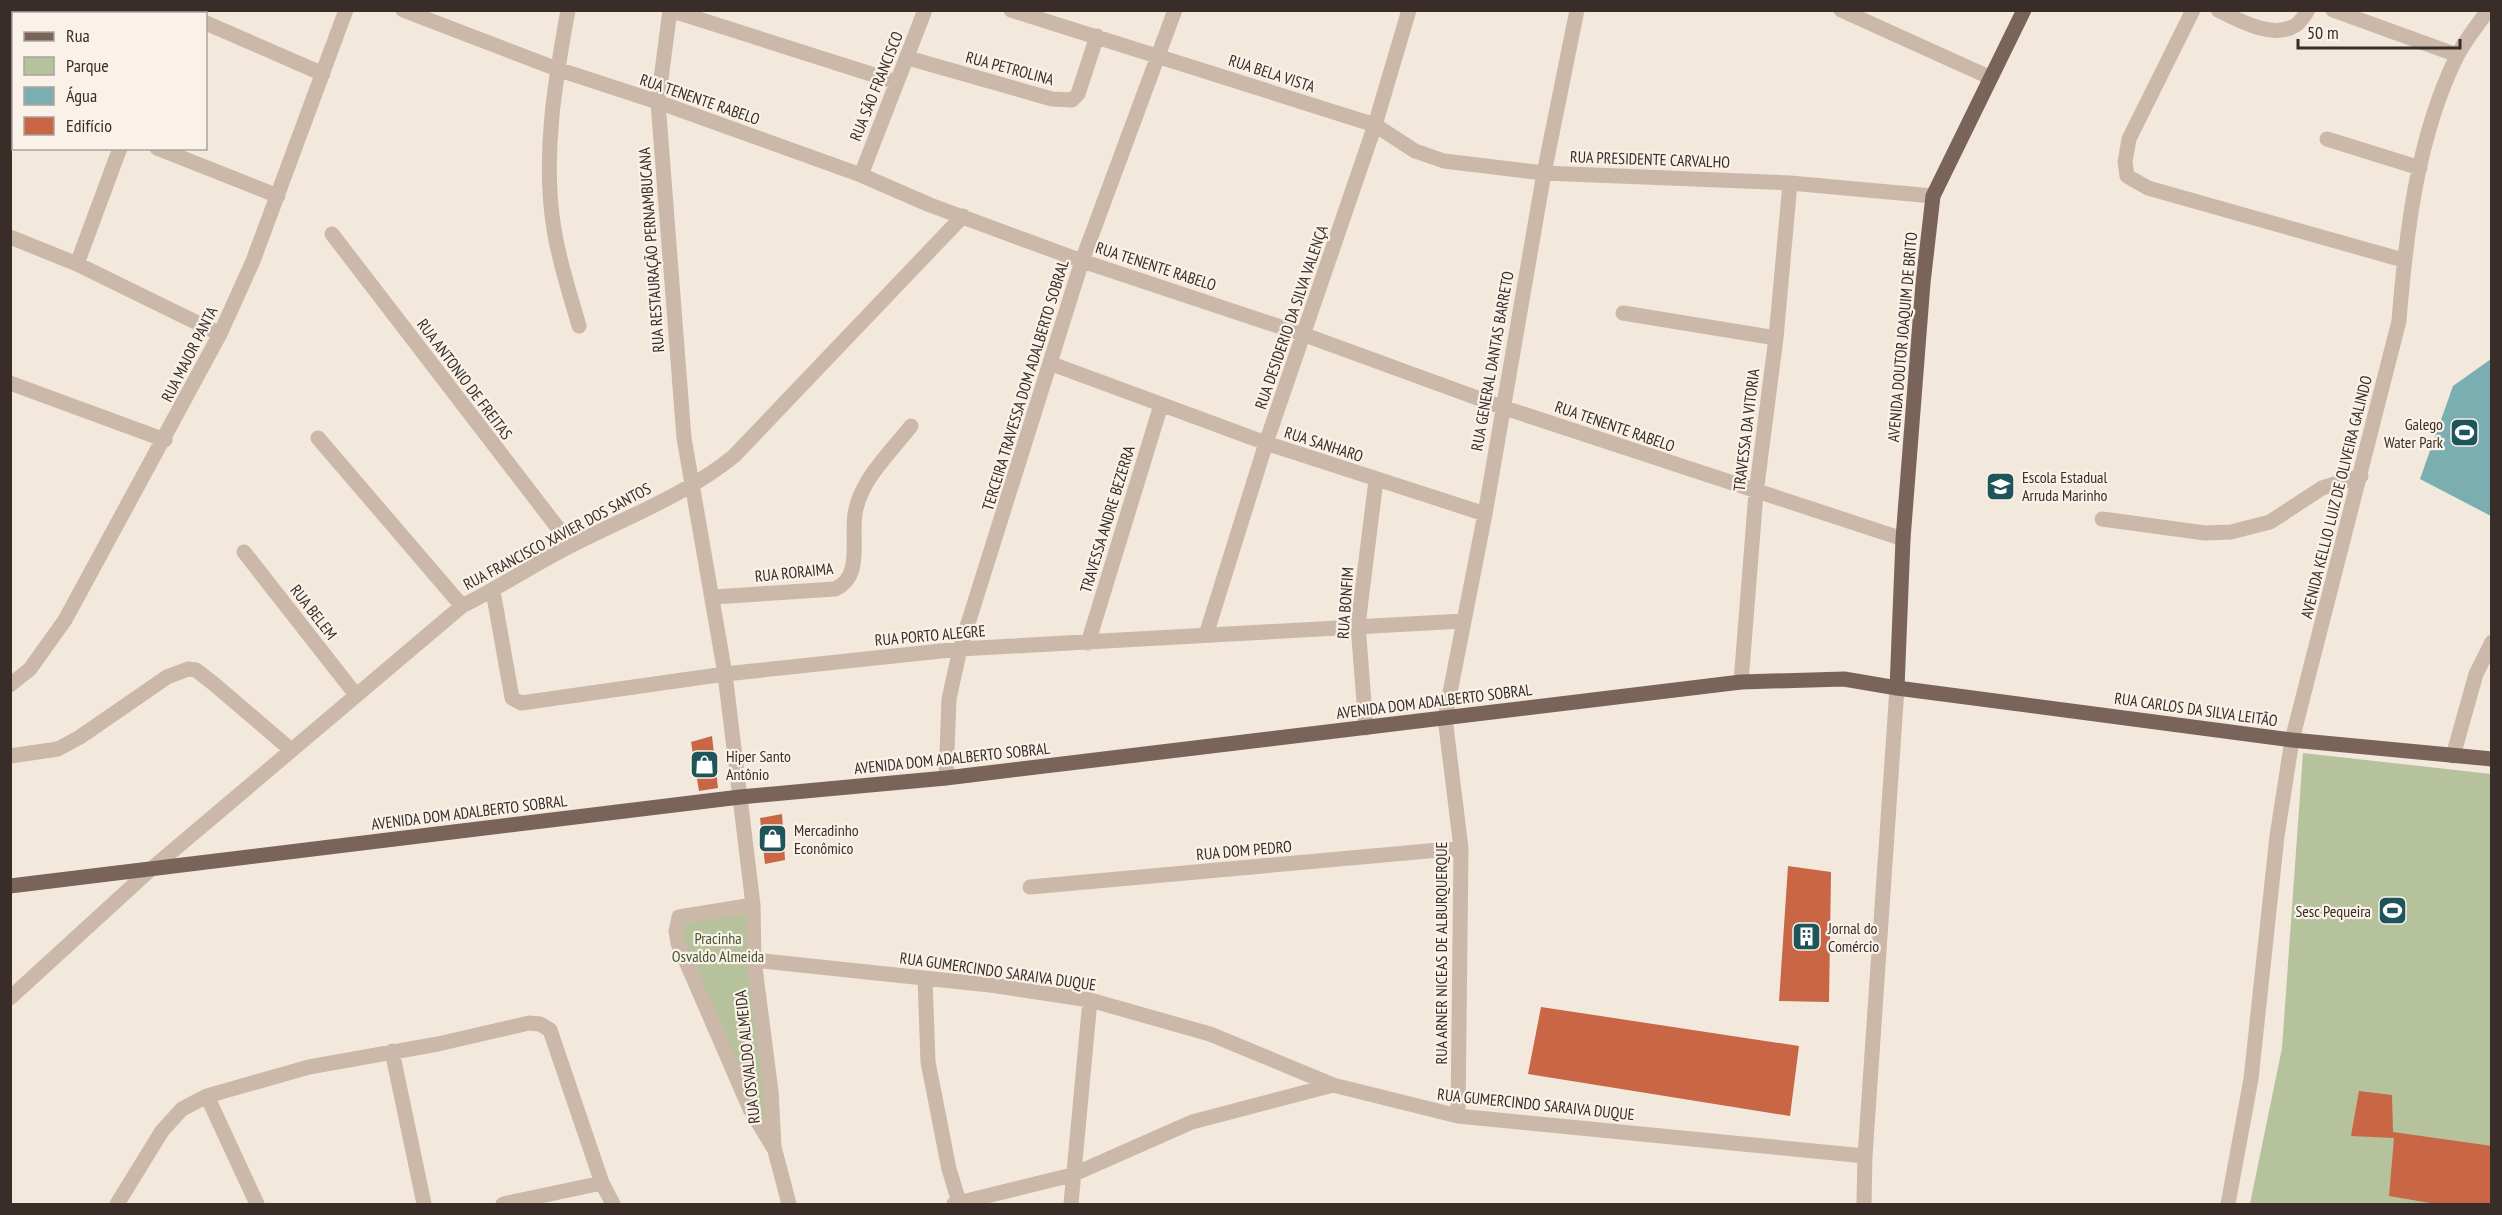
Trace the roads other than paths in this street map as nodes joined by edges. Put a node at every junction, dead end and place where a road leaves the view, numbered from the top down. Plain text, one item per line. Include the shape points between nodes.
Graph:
1 (346, 10) edge
2 (403, 10) edge
3 (568, 10) edge
4 (670, 10) edge
5 (925, 10) edge
6 (1011, 10) edge
7 (1175, 10) edge
8 (1409, 10) edge
9 (1577, 10) edge
10 (1841, 10) edge
11 (2024, 10) edge
12 (2193, 10) edge
13 (2218, 10) edge
14 (2308, 10) edge
15 (2333, 10) edge
16 (2488, 10) edge
17 (1045, 15) edge
18 (1877, 17) edge
19 (207, 23) edge
20 (1096, 36) junction
21 (1158, 55) junction
22 (2457, 55) junction
23 (908, 58) junction
24 (557, 69) junction
25 (323, 74) junction
26 (1989, 77) junction
27 (896, 82) junction
28 (658, 102) junction
29 (1375, 124) junction
30 (2327, 139) dead end
31 (119, 150) edge
32 (163, 150) edge
33 (2420, 168) junction
34 (1544, 173) junction
35 (861, 175) junction
36 (1790, 183) junction
37 (278, 196) junction
38 (1934, 196) junction
39 (963, 216) junction
40 (332, 234) dead end
41 (10, 237) edge
42 (2403, 260) junction
43 (1082, 261) junction
44 (77, 264) junction
45 (1623, 313) dead end
46 (579, 326) dead end
47 (220, 334) junction
48 (1305, 334) junction
49 (1776, 338) junction
50 (1052, 364) junction
51 (10, 383) edge
52 (1161, 405) junction
53 (1502, 407) junction
54 (911, 426) dead end
55 (318, 438) dead end
56 (165, 440) junction
57 (1266, 443) junction
58 (2361, 476) junction
59 (1376, 480) junction
60 (693, 486) junction
61 (1756, 493) junction
62 (1485, 514) junction
63 (2102, 519) dead end
64 (1903, 539) junction
65 (571, 545) junction
66 (244, 552) dead end
67 (493, 591) junction
68 (712, 597) junction
69 (462, 606) junction
70 (1463, 621) junction
71 (1358, 625) junction
72 (1206, 635) junction
73 (2492, 642) edge
74 (1088, 643) junction
75 (960, 649) junction
76 (725, 674) junction
77 (1741, 682) junction
78 (10, 685) edge
79 (1897, 688) junction
80 (356, 694) junction
81 (1445, 718) junction
82 (1366, 728) junction
83 (2292, 740) junction
84 (290, 749) junction
85 (10, 756) edge
86 (2453, 756) junction
87 (2492, 759) edge
88 (946, 778) junction
89 (740, 797) junction
90 (1461, 848) junction
91 (150, 870) junction
92 (10, 886) edge
93 (1030, 887) dead end
94 (753, 905) junction
95 (754, 960) junction
96 (925, 978) junction
97 (10, 998) edge
98 (1090, 1000) junction
99 (392, 1051) junction
100 (1333, 1086) junction
101 (207, 1096) junction
102 (1458, 1116) junction
103 (774, 1148) junction
104 (1865, 1156) junction
105 (1072, 1175) junction
106 (602, 1183) junction
107 (957, 1203) edge
108 (117, 1204) edge
109 (257, 1204) edge
110 (424, 1204) edge
111 (503, 1204) edge
112 (614, 1204) edge
113 (789, 1204) edge
114 (1071, 1204) edge
115 (1864, 1204) edge
116 (2228, 1204) edge

1 - 25 street, RUA MAJOR PANTA
2 - 24 street, RUA TENENTE RABELO
3 - 24 street
4 - 27 street
4 - 28 street, RUA RESTAURAÇÃO PERNAMBUCANA
5 - 23 street, RUA SÃO FRANCISCO
6 - 17 street, RUA BELA VISTA
7 - 21 street, TERCEIRA TRAVESSA DOM ADALBERTO SOBRAL
8 - 29 street, RUA DESIDERIO DA SILVA VALENÇA
9 - 34 street, RUA GENERAL DANTAS BARRETO
10 - 18 street
11 - 26 main road, AVENIDA DOUTOR JOAQUIM DE BRITO
12 - 42 street via 2129,139 2127,176 2148,188
13 - 14 street via 2248,25 2276,30 2295,26
15 - 22 street
16 - 22 street, AVENIDA KELLIO LUIZ DE OLIVEIRA GALINDO
17 - 20 street, RUA BELA VISTA
18 - 26 street
19 - 25 street
20 - 21 street, RUA BELA VISTA
20 - 23 street, RUA PETROLINA via 1078,94 1072,100 1052,99
21 - 29 street, RUA BELA VISTA
21 - 43 street, TERCEIRA TRAVESSA DOM ADALBERTO SOBRAL
22 - 33 street, AVENIDA KELLIO LUIZ DE OLIVEIRA GALINDO via 2436,109
23 - 27 street, RUA SÃO FRANCISCO
24 - 28 street, RUA TENENTE RABELO
24 - 46 street via 549,179 554,228
25 - 37 street, RUA MAJOR PANTA
26 - 38 main road, AVENIDA DOUTOR JOAQUIM DE BRITO
27 - 35 street, RUA SÃO FRANCISCO
28 - 35 street, RUA TENENTE RABELO
28 - 60 street, RUA RESTAURAÇÃO PERNAMBUCANA via 684,438
29 - 34 street, RUA PRESIDENTE CARVALHO via 1415,151 1444,161
29 - 48 street, RUA DESIDERIO DA SILVA VALENÇA
30 - 33 street
31 - 44 street
32 - 37 street
33 - 42 street, AVENIDA KELLIO LUIZ DE OLIVEIRA GALINDO
34 - 36 street, RUA PRESIDENTE CARVALHO
34 - 53 street, RUA GENERAL DANTAS BARRETO
35 - 39 street, RUA TENENTE RABELO
36 - 38 street, RUA PRESIDENTE CARVALHO
36 - 49 street, TRAVESSA DA VITORIA
37 - 47 street, RUA MAJOR PANTA
38 - 64 main road, AVENIDA DOUTOR JOAQUIM DE BRITO via 1923,283
39 - 43 street, RUA TENENTE RABELO
39 - 60 street, RUA FRANCISCO XAVIER DOS SANTOS via 734,456
40 - 65 street, RUA ANTONIO DE FREITAS
41 - 44 street
42 - 58 street, AVENIDA KELLIO LUIZ DE OLIVEIRA GALINDO via 2399,321
43 - 48 street, RUA TENENTE RABELO
43 - 50 street, TERCEIRA TRAVESSA DOM ADALBERTO SOBRAL
44 - 47 street
45 - 49 street
47 - 56 street, RUA MAJOR PANTA
48 - 53 street, RUA TENENTE RABELO
48 - 57 street, RUA DESIDERIO DA SILVA VALENÇA
49 - 61 street, TRAVESSA DA VITORIA
50 - 52 street, RUA SANHARO
50 - 75 street, TERCEIRA TRAVESSA DOM ADALBERTO SOBRAL
51 - 56 street
52 - 57 street, RUA SANHARO
52 - 74 street, TRAVESSA ANDRE BEZERRA
53 - 61 street, RUA TENENTE RABELO
53 - 62 street, RUA GENERAL DANTAS BARRETO
54 - 68 street, RUA RORAIMA via 858,497 853,569 848,581 835,589
55 - 69 street
56 - 78 street, RUA MAJOR PANTA via 65,620 30,669
57 - 59 street, RUA SANHARO
57 - 72 street, RUA DESIDERIO DA SILVA VALENÇA
58 - 63 street via 2322,488 2270,522 2231,532 2205,533
58 - 83 street, AVENIDA KELLIO LUIZ DE OLIVEIRA GALINDO
59 - 62 street, RUA SANHARO
59 - 71 street, RUA BONFIM
60 - 65 street, RUA FRANCISCO XAVIER DOS SANTOS
60 - 68 street
61 - 64 street, RUA TENENTE RABELO
61 - 77 street, TRAVESSA DA VITORIA
62 - 70 street, RUA GENERAL DANTAS BARRETO
64 - 79 main road, AVENIDA DOUTOR JOAQUIM DE BRITO
65 - 67 street, RUA FRANCISCO XAVIER DOS SANTOS
66 - 80 street, RUA BELEM
67 - 69 street, RUA FRANCISCO XAVIER DOS SANTOS
67 - 76 street, RUA PORTO ALEGRE via 512,699 521,703
68 - 76 street
69 - 80 street, RUA FRANCISCO XAVIER DOS SANTOS
70 - 71 street, RUA PORTO ALEGRE
70 - 81 street, RUA GENERAL DANTAS BARRETO
71 - 72 street, RUA PORTO ALEGRE
71 - 82 street, RUA BONFIM
72 - 74 street, RUA PORTO ALEGRE
73 - 86 street via 2476,674
74 - 75 street, RUA PORTO ALEGRE
75 - 76 street, RUA PORTO ALEGRE
75 - 88 street, TERCEIRA TRAVESSA DOM ADALBERTO SOBRAL via 949,699
76 - 89 street
77 - 79 main road, AVENIDA DOM ADALBERTO SOBRAL via 1844,679
77 - 81 main road, AVENIDA DOM ADALBERTO SOBRAL
79 - 83 main road, RUA CARLOS DA SILVA LEITÃO
79 - 104 street
80 - 84 street, RUA FRANCISCO XAVIER DOS SANTOS
81 - 82 main road, AVENIDA DOM ADALBERTO SOBRAL
81 - 90 street, RUA ARNER NICEAS DE ALBURQUERQUE
82 - 88 main road, AVENIDA DOM ADALBERTO SOBRAL
83 - 86 main road, RUA CARLOS DA SILVA LEITÃO
83 - 116 street, AVENIDA KELLIO LUIZ DE OLIVEIRA GALINDO via 2277,836 2251,1079
84 - 85 street via 214,684 196,670 188,669 167,676 81,737 58,748
84 - 91 street, RUA FRANCISCO XAVIER DOS SANTOS
86 - 87 main road, RUA CARLOS DA SILVA LEITÃO
88 - 89 main road, AVENIDA DOM ADALBERTO SOBRAL
89 - 91 main road, AVENIDA DOM ADALBERTO SOBRAL
89 - 94 street, RUA OSVALDO ALMEIDA
90 - 93 street, RUA DOM PEDRO
90 - 102 street, RUA ARNER NICEAS DE ALBURQUERQUE
91 - 92 main road, AVENIDA DOM ADALBERTO SOBRAL
91 - 97 street, RUA FRANCISCO XAVIER DOS SANTOS
94 - 95 street, RUA OSVALDO ALMEIDA
94 - 103 street via 679,917 676,931 750,1109
95 - 96 street, RUA GUMERCINDO SARAIVA DUQUE
95 - 103 street, RUA OSVALDO ALMEIDA via 771,1091
96 - 98 street, RUA GUMERCINDO SARAIVA DUQUE
96 - 107 street via 928,1062
98 - 100 street, RUA GUMERCINDO SARAIVA DUQUE via 1210,1034
98 - 105 street
99 - 101 street via 309,1067
99 - 106 street via 513,1025 540,1024 550,1030
99 - 110 street
100 - 102 street, RUA GUMERCINDO SARAIVA DUQUE
100 - 105 street via 1192,1122
101 - 108 street via 182,1109 162,1131
101 - 109 street
102 - 104 street, RUA GUMERCINDO SARAIVA DUQUE
103 - 113 street, RUA OSVALDO ALMEIDA
104 - 115 street
105 - 107 street
105 - 114 street
106 - 111 street
106 - 112 street

